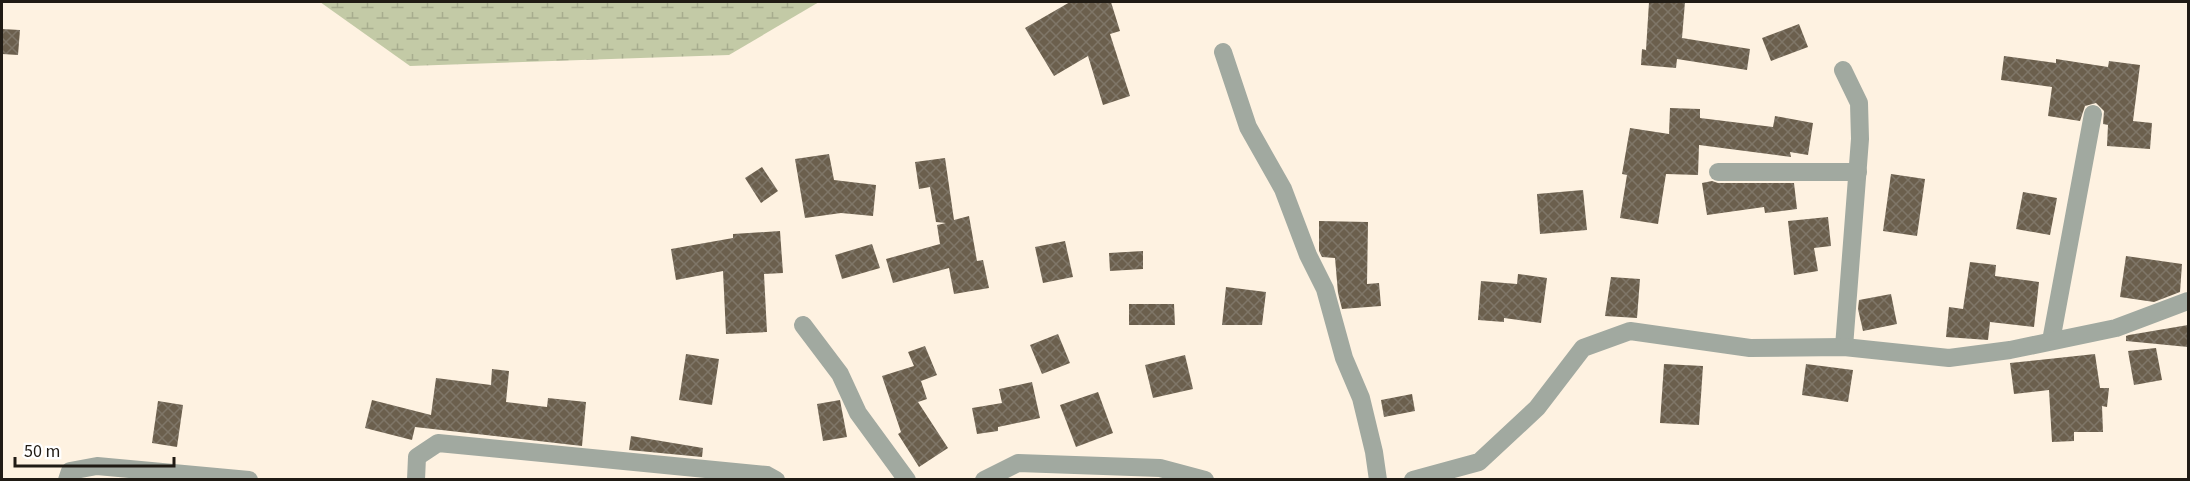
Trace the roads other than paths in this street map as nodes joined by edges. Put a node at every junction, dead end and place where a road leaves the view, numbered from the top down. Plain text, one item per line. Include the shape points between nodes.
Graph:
1 (1223, 52) dead end
2 (1843, 70) dead end
3 (2093, 114) dead end
4 (1718, 172) dead end
5 (1858, 172) junction
6 (2188, 301) edge
7 (803, 325) dead end
8 (2051, 341) junction
9 (1844, 347) junction
10 (67, 480) edge
11 (249, 480) edge
12 (416, 480) edge
13 (776, 480) edge
14 (907, 480) edge
15 (984, 480) edge
16 (1205, 480) edge
17 (1378, 480) edge
18 (1413, 480) edge

1 - 17 street via 1248,127 1283,189 1325,289 1344,358 1361,398
2 - 5 street via 1859,103
3 - 8 street
4 - 5 street
5 - 9 street
6 - 8 street via 2116,328
7 - 14 street via 840,374 858,413
8 - 9 street via 1949,358
9 - 18 street via 1750,348 1630,331 1583,348 1537,408 1479,462
10 - 11 street via 70,471 97,466
12 - 13 street via 417,457 438,443 767,475
15 - 16 street via 1018,463 1160,468

